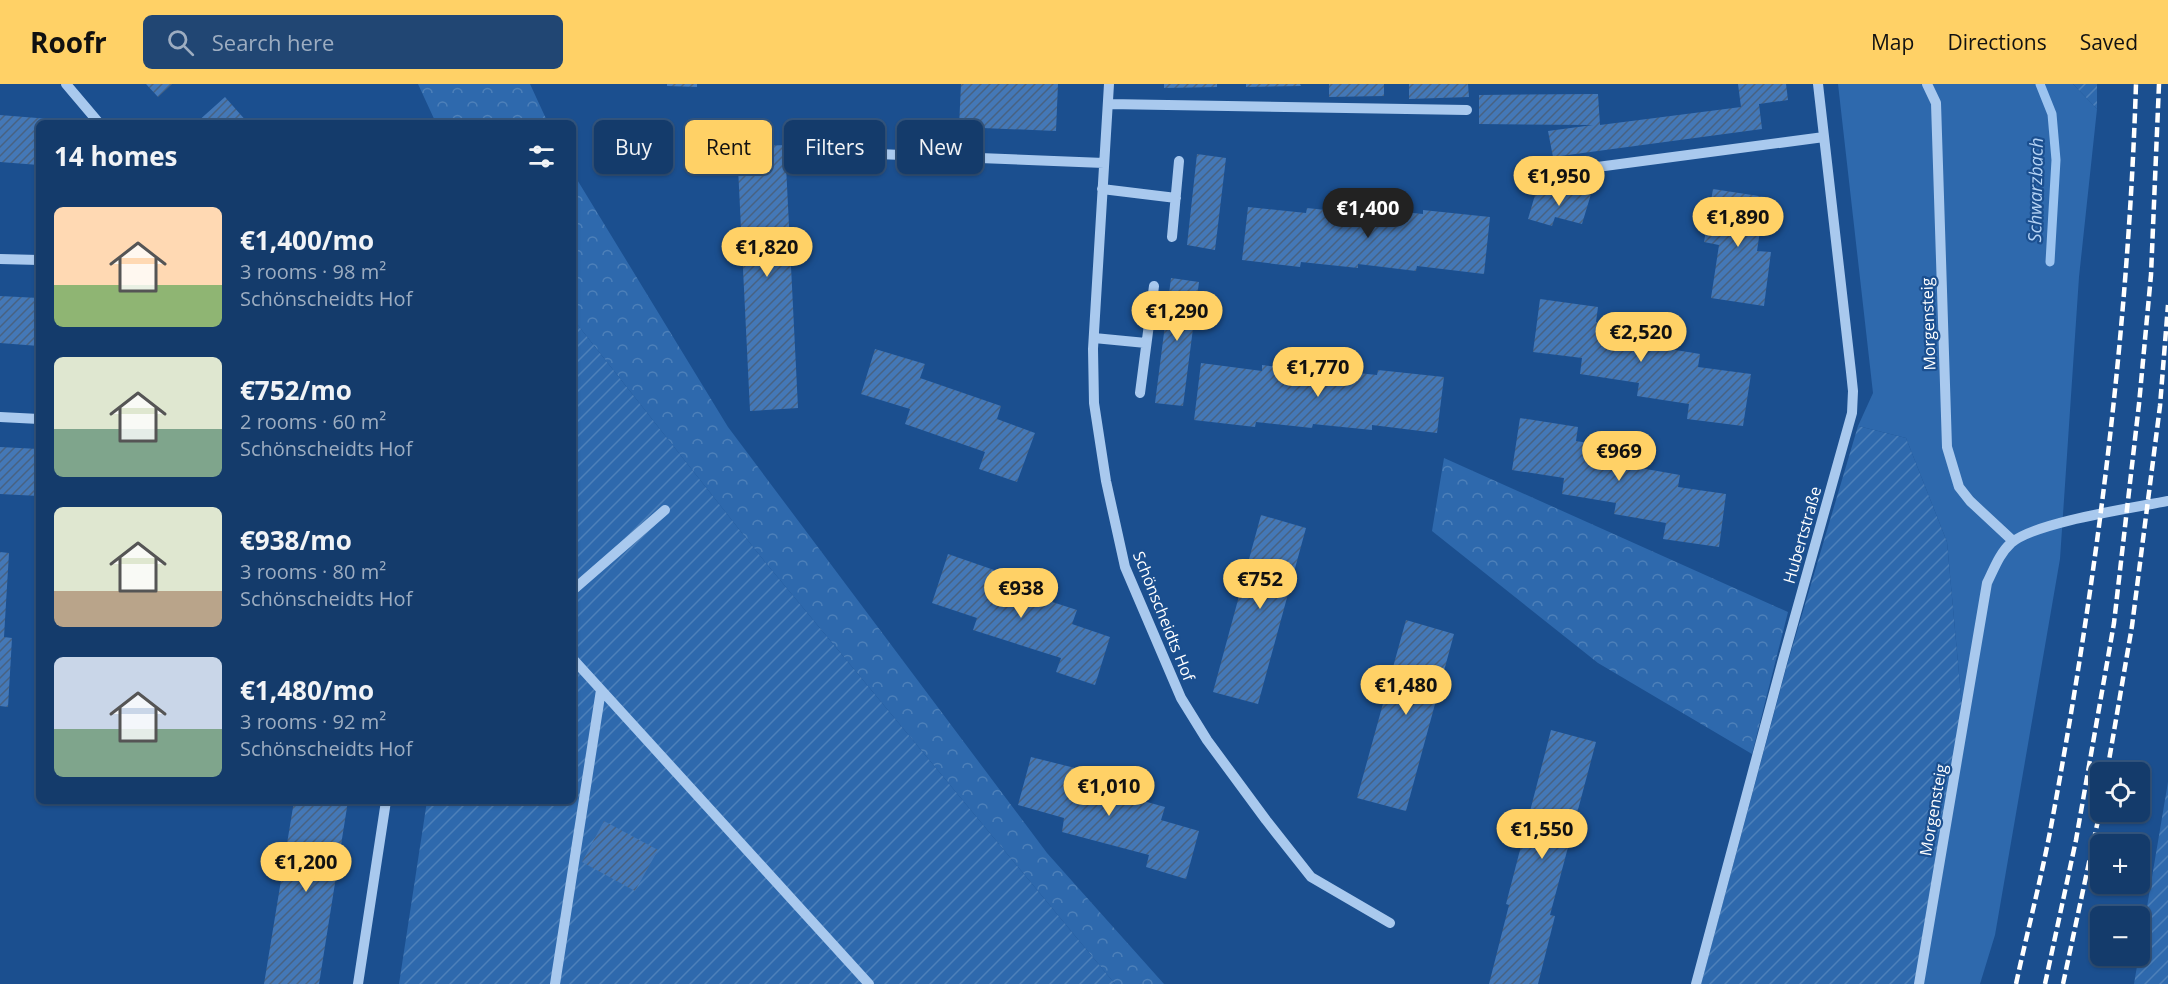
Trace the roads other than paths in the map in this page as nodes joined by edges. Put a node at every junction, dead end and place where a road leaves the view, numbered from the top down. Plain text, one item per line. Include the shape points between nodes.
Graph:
1 (66, 84) edge
2 (1109, 84) edge
3 (1818, 84) edge
4 (1927, 84) edge
5 (1108, 104) junction
6 (1467, 111) dead end
7 (96, 120) edge
8 (1824, 136) junction
9 (885, 154) edge
10 (1179, 160) dead end
11 (1104, 163) junction
12 (1552, 173) dead end
13 (1102, 189) junction
14 (1176, 198) junction
15 (1172, 237) dead end
16 (0, 259) edge
17 (36, 261) edge
18 (1154, 286) dead end
19 (1094, 338) junction
20 (1146, 343) junction
21 (1140, 393) dead end
22 (0, 417) edge
23 (36, 418) edge
24 (2168, 501) edge
25 (664, 510) dead end
26 (2013, 541) junction
27 (576, 587) edge
28 (576, 662) edge
29 (601, 690) junction
30 (386, 804) edge
31 (1390, 923) dead end
32 (358, 984) edge
33 (555, 984) edge
34 (869, 984) edge
35 (1696, 984) edge
36 (1919, 984) edge

1 - 7 street
2 - 5 street, Schönscheidts Hof
3 - 8 street, Hubertstraße
4 - 26 street, Morgensteig via 1936,103 1947,447 1959,487
5 - 6 street
5 - 11 street, Schönscheidts Hof
8 - 12 street
8 - 35 street, Hubertstraße via 1853,391 1852,413
9 - 11 street
10 - 14 street
11 - 13 street, Schönscheidts Hof
13 - 14 street
13 - 19 street, Schönscheidts Hof
14 - 15 street
16 - 17 street
18 - 20 street
19 - 20 street
19 - 31 street, Schönscheidts Hof via 1094,403 1125,567 1181,698 1207,740 1311,877
20 - 21 street
22 - 23 street
24 - 26 street via 2061,523
25 - 27 street
26 - 36 street, Morgensteig via 2002,553 1987,583
28 - 29 street
29 - 33 street
29 - 34 street
30 - 32 street

